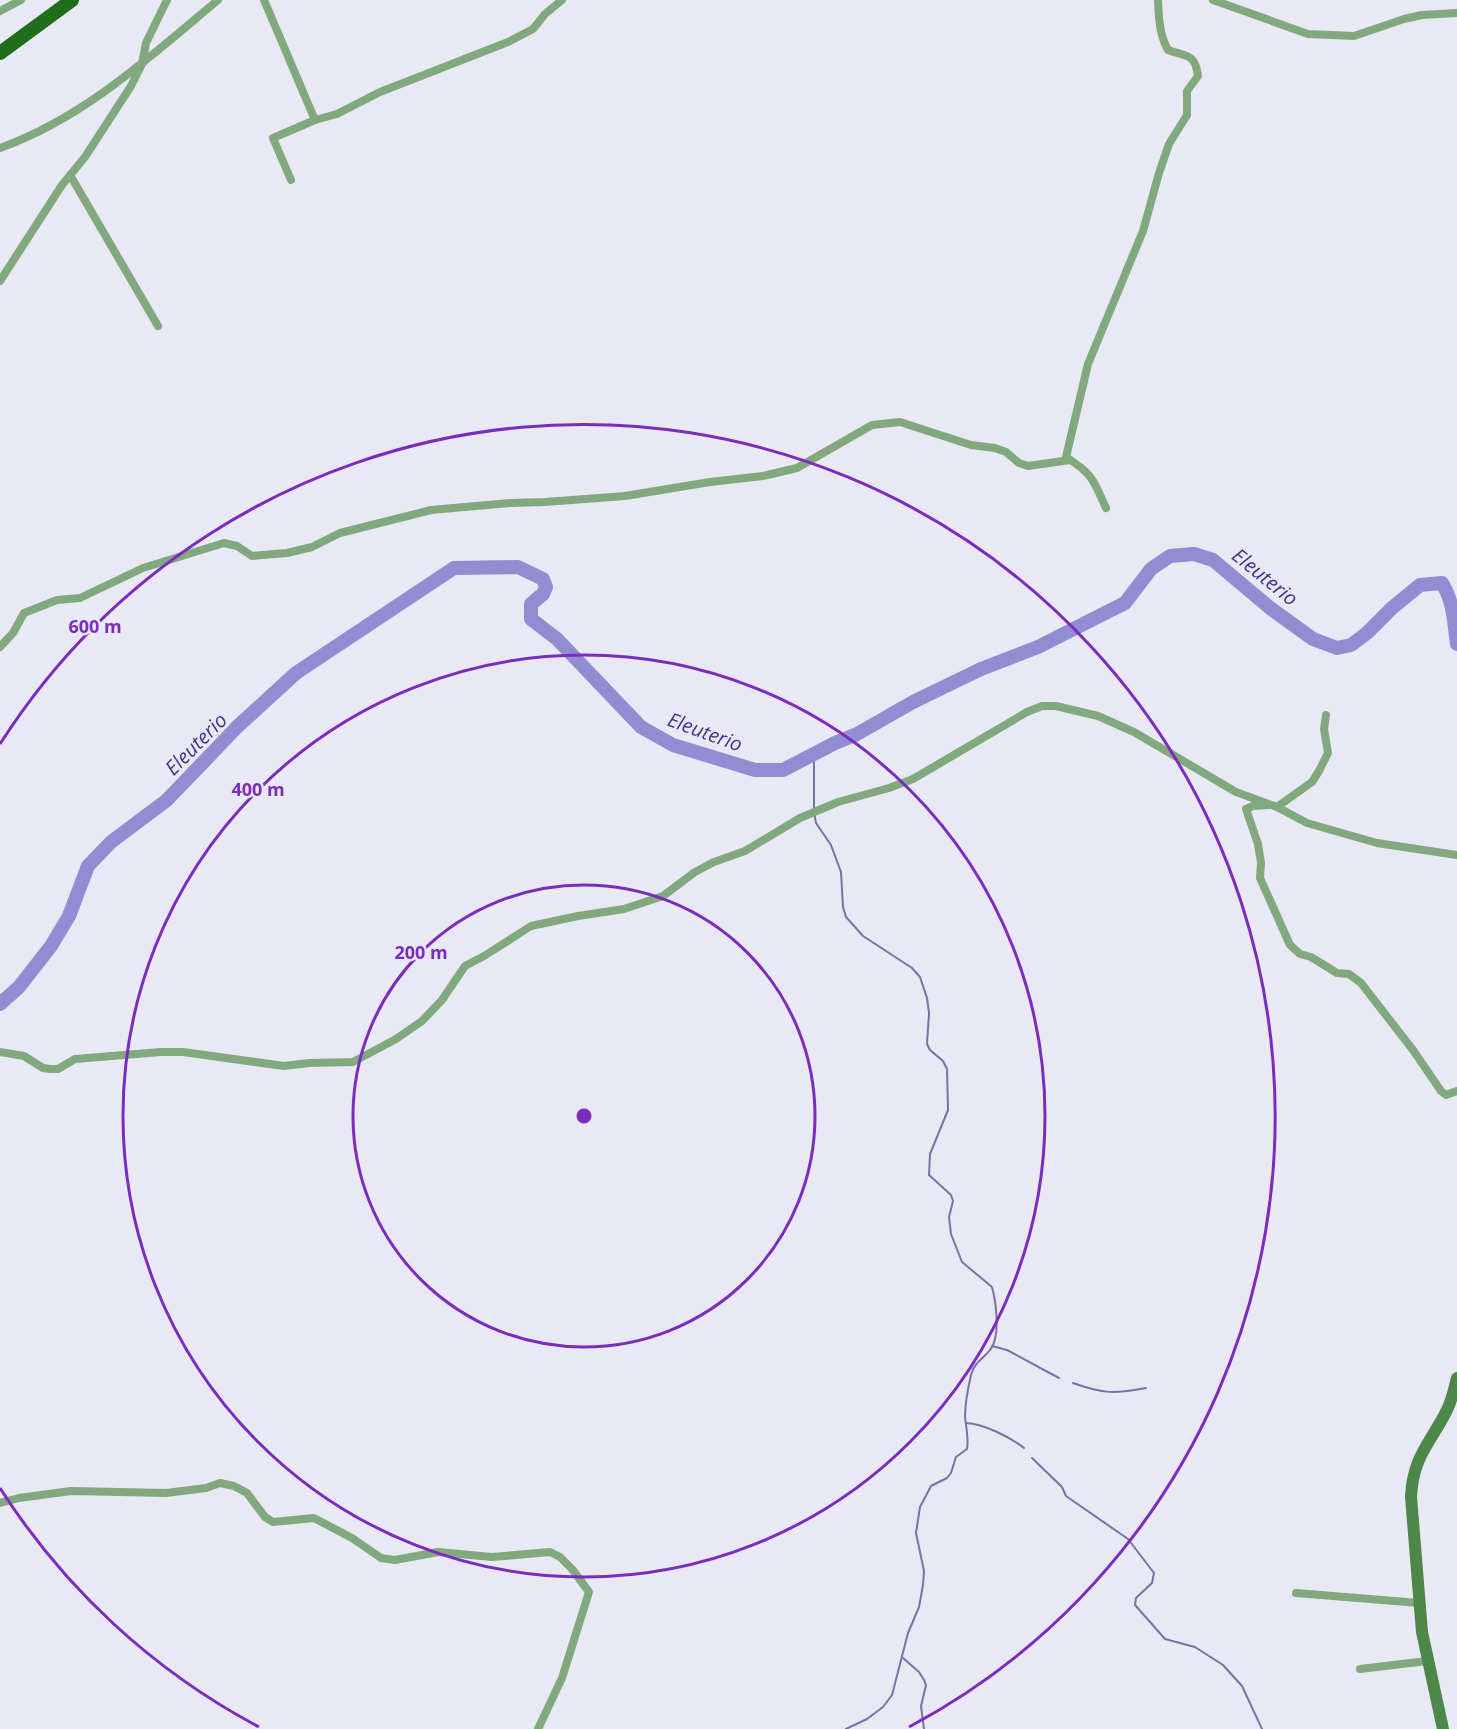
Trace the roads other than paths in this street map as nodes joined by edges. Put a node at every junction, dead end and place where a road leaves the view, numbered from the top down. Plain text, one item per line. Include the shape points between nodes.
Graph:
1 (21, 0) edge
2 (72, 0) edge
3 (166, 0) edge
4 (218, 0) edge
5 (264, 0) edge
6 (562, 0) edge
7 (1158, 0) edge
8 (1213, 0) edge
9 (0, 11) edge
10 (1457, 13) edge
11 (0, 53) edge
12 (142, 64) junction
13 (315, 120) junction
14 (0, 148) edge
15 (70, 175) junction
16 (291, 180) dead end
17 (0, 281) edge
18 (158, 326) dead end
19 (1070, 460) junction
20 (1106, 508) dead end
21 (0, 647) edge
22 (1326, 715) dead end
23 (1274, 806) junction
24 (1457, 855) edge
25 (0, 1052) edge
26 (1457, 1091) edge
27 (1457, 1378) edge
28 (0, 1503) edge
29 (1296, 1593) dead end
30 (1419, 1603) junction
31 (1427, 1661) junction
32 (1360, 1669) dead end
33 (538, 1729) edge
34 (1443, 1729) edge

1 - 9 street
2 - 11 main road
3 - 12 street via 146,43
4 - 12 street
5 - 13 street
6 - 13 street via 533,29 508,42
7 - 19 street via 1164,43 1168,50 1191,57 1198,76 1187,91 1188,115 1169,144 1143,231 1088,364 1066,457
8 - 10 street via 1308,34 1354,36 1404,19
12 - 14 street via 72,114
12 - 15 street
13 - 16 street via 273,138
15 - 17 street
15 - 18 street
19 - 20 street via 1089,474
19 - 21 street via 1028,466 995,448 971,445 900,422 872,425 797,468 763,476 625,496 431,510 340,533 312,547 287,553 252,556 224,543 143,568 80,598 57,600 24,613
22 - 23 street via 1328,753 1319,771 1312,782
23 - 24 street via 1307,823 1352,837
23 - 25 street via 1236,792 1134,732 1098,716 1042,706 913,778 800,818 745,851 695,872 663,896 624,909 531,926 465,966 422,1021 353,1062 284,1066 161,1052 75,1059 50,1070 24,1056
23 - 26 street via 1246,809 1258,844 1260,878 1290,945 1300,954 1361,983 1442,1091 1446,1095
27 - 30 street via 1448,1409 1418,1458 1412,1478 1410,1497
28 - 33 street via 71,1491 166,1492 220,1483 247,1493 273,1522 314,1518 381,1558 395,1560 438,1552 492,1557 550,1552 560,1557 590,1592 562,1678
29 - 30 street
30 - 31 street
31 - 32 street
31 - 34 street

